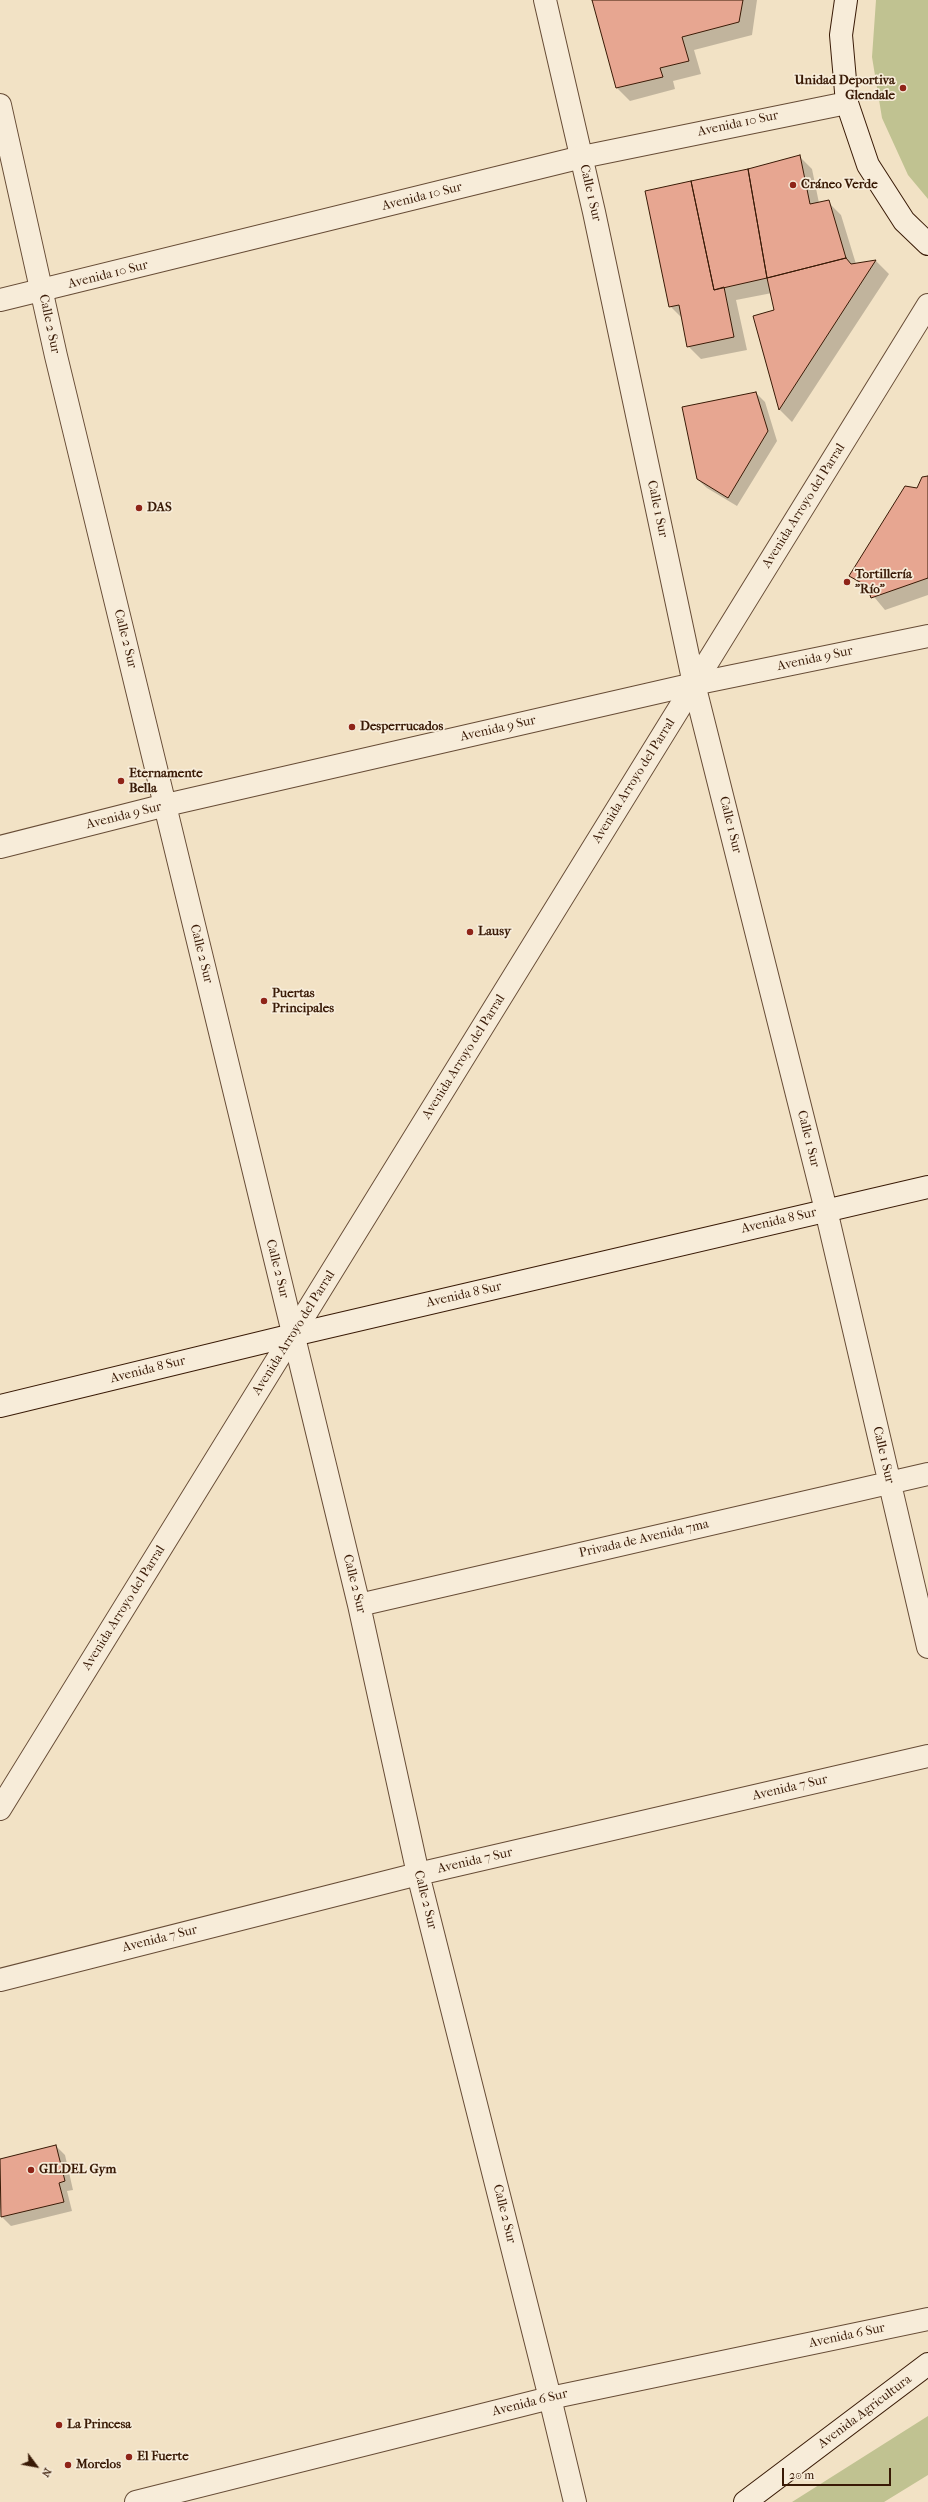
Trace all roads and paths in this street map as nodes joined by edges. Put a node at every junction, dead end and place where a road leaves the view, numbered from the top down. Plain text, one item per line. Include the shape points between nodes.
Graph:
1 (545, 0) edge
2 (846, 0) edge
3 (847, 103) junction
4 (0, 105) edge
5 (582, 157) junction
6 (928, 244) edge
7 (42, 291) junction
8 (0, 300) edge
9 (928, 305) edge
10 (928, 636) edge
11 (694, 684) junction
12 (166, 805) junction
13 (0, 847) edge
14 (928, 1187) edge
15 (826, 1210) junction
16 (293, 1335) junction
17 (0, 1406) edge
18 (928, 1474) edge
19 (890, 1482) junction
20 (359, 1605) junction
21 (928, 1647) edge
22 (928, 1756) edge
23 (0, 1809) edge
24 (418, 1874) junction
25 (0, 1980) edge
26 (928, 2319) edge
27 (928, 2364) edge
28 (550, 2398) junction
29 (136, 2502) edge
30 (575, 2502) edge
31 (745, 2502) edge

1 - 5 street, Calle 1 Sur
2 - 3 street via 841,34
3 - 5 street, Avenida 10 Sur
3 - 6 street via 868,165 904,221
4 - 7 street, Calle 2 Sur
5 - 7 street, Avenida 10 Sur
5 - 11 street, Calle 1 Sur
7 - 8 street, Avenida 10 Sur
7 - 12 street, Calle 2 Sur
9 - 11 street, Avenida Arroyo del Parral
10 - 11 street, Avenida 9 Sur
11 - 12 street, Avenida 9 Sur
11 - 15 street, Calle 1 Sur
11 - 16 street, Avenida Arroyo del Parral
12 - 13 street, Avenida 9 Sur
12 - 16 street, Calle 2 Sur
14 - 15 street, Avenida 8 Sur
15 - 16 street, Avenida 8 Sur
15 - 19 street, Calle 1 Sur
16 - 17 street, Avenida 8 Sur
16 - 20 street, Calle 2 Sur
16 - 23 street, Avenida Arroyo del Parral
18 - 19 street, Privada de Avenida 7ma
19 - 20 street, Privada de Avenida 7ma
19 - 21 street, Calle 1 Sur
20 - 24 street, Calle 2 Sur
22 - 24 street, Avenida 7 Sur
24 - 25 street, Avenida 7 Sur
24 - 28 street, Calle 2 Sur
26 - 28 street, Avenida 6 Sur
27 - 31 street, Avenida Agricultura
28 - 29 street, Avenida 6 Sur
28 - 30 street, Calle 2 Sur

